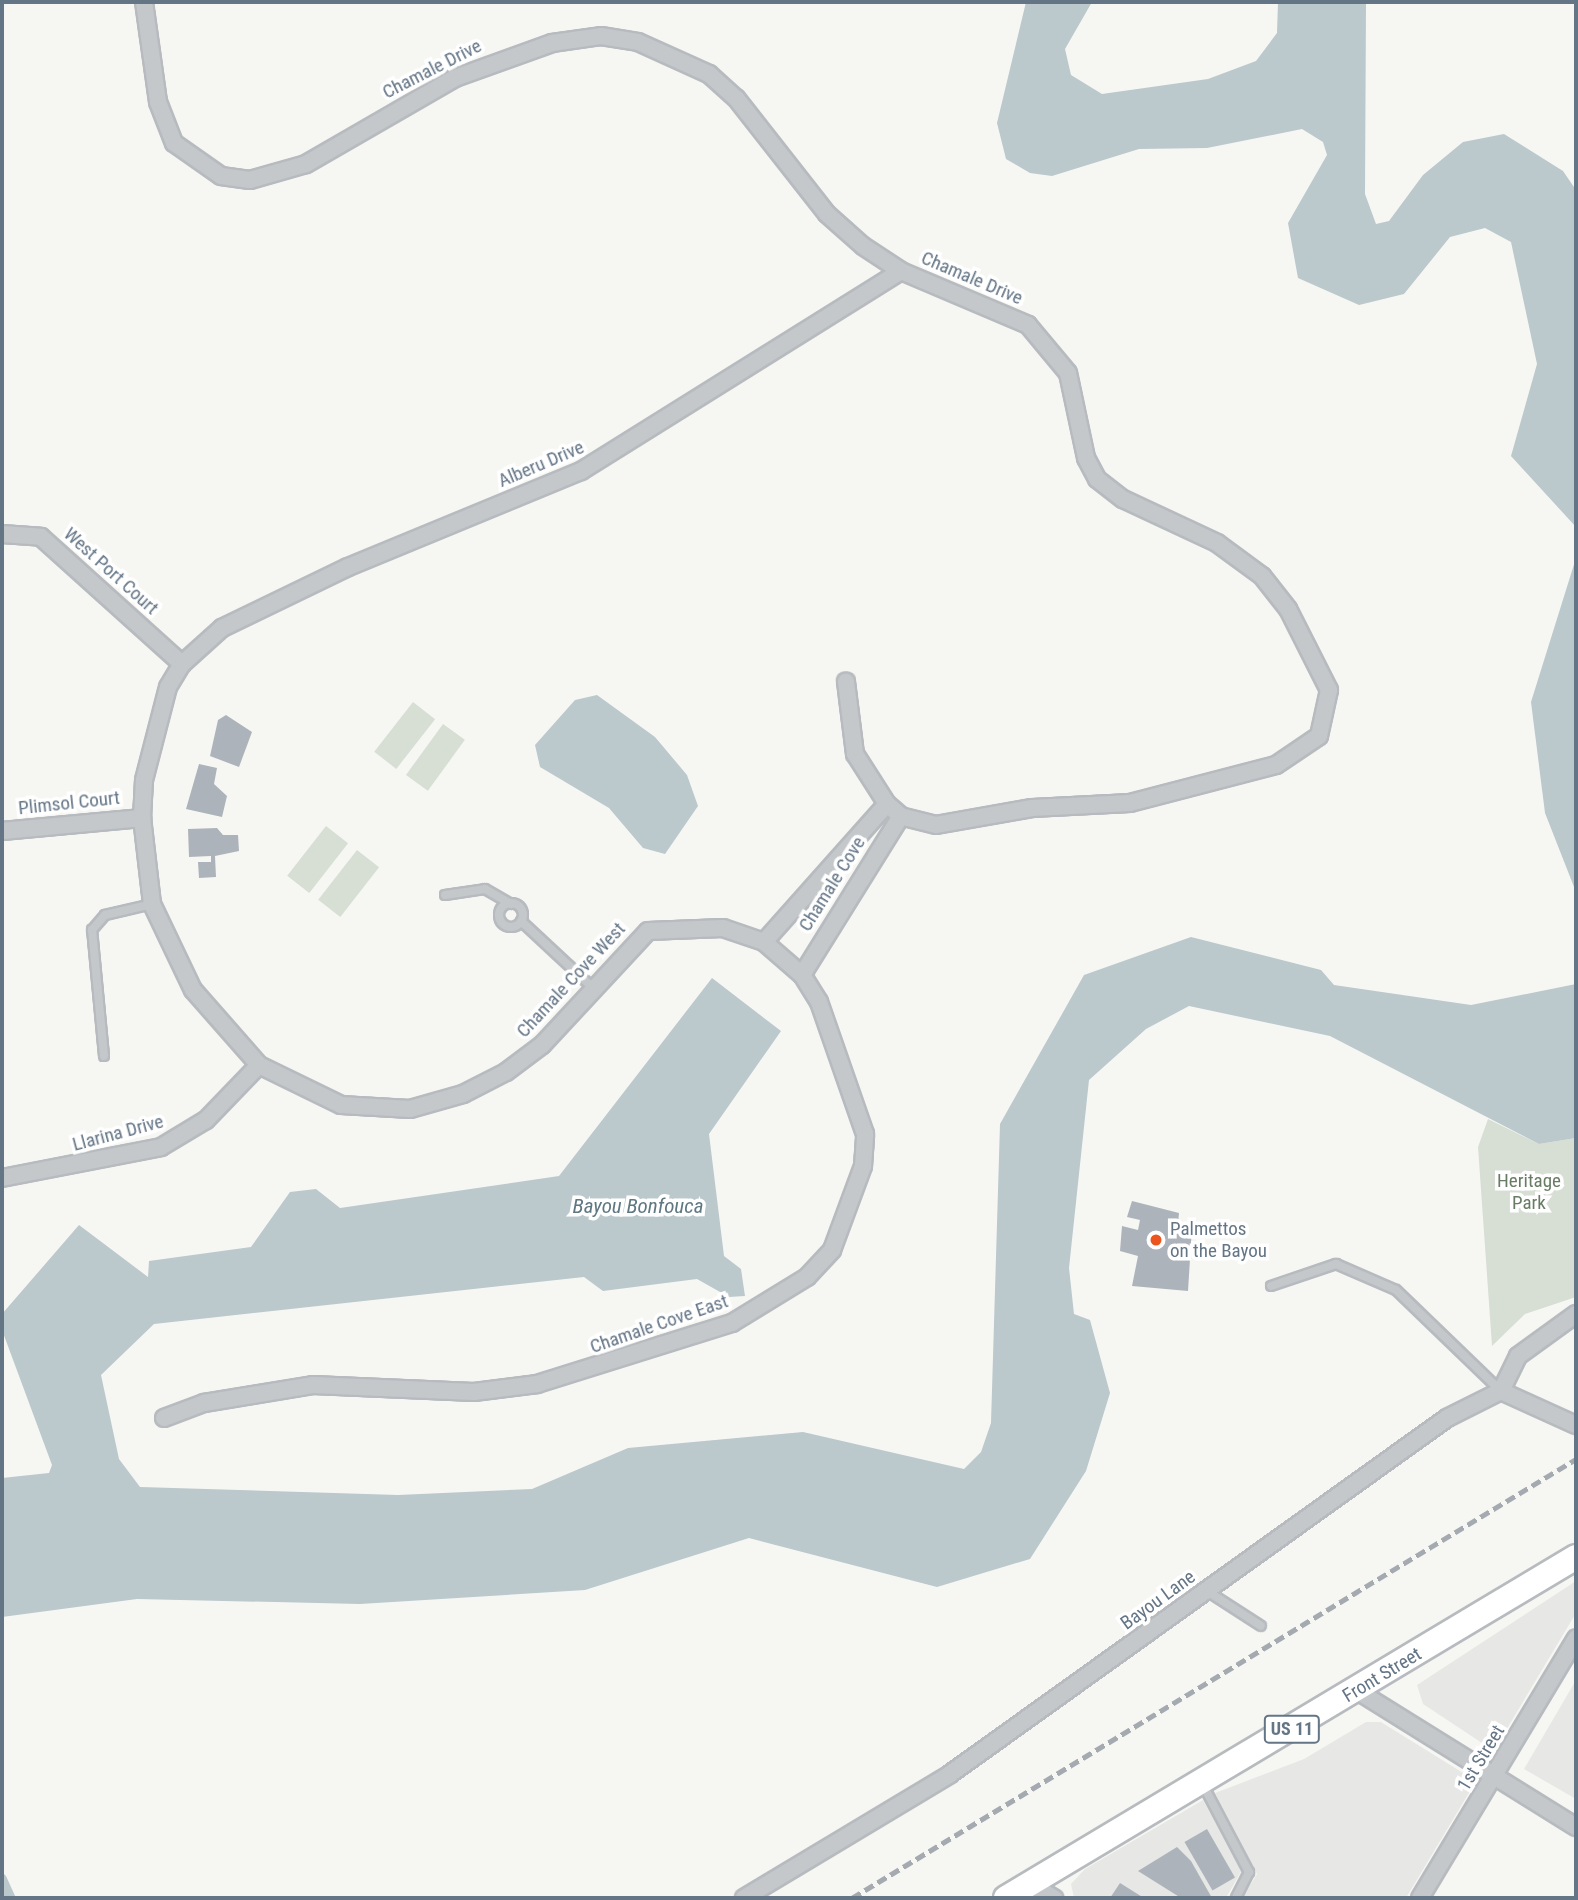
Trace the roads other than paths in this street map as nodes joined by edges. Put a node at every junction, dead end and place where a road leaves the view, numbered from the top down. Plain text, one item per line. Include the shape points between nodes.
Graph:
1 (144, 2) edge
2 (901, 271) junction
3 (2, 534) edge
4 (182, 664) junction
5 (846, 682) dead end
6 (887, 804) junction
7 (901, 817) junction
8 (142, 818) junction
9 (2, 831) edge
10 (445, 895) dead end
11 (152, 904) junction
12 (511, 904) junction
13 (522, 921) junction
14 (764, 942) junction
15 (783, 957) joint
16 (802, 975) junction
17 (593, 988) junction
18 (104, 1056) dead end
19 (259, 1065) junction
20 (2, 1178) edge
21 (1271, 1286) dead end
22 (1576, 1314) edge
23 (1501, 1391) junction
24 (164, 1418) dead end
25 (1576, 1424) edge
26 (1576, 1557) edge
27 (1207, 1591) junction
28 (1262, 1626) dead end
29 (1576, 1638) edge
30 (1356, 1690) junction
31 (1495, 1776) junction
32 (1202, 1783) junction
33 (1576, 1827) edge
34 (1032, 1885) junction
35 (744, 1898) edge
36 (1006, 1898) edge
37 (1054, 1898) edge
38 (1236, 1898) edge
39 (1420, 1898) edge

1 - 2 street, Chamale Drive via 158,102 174,143 221,176 250,180 306,164 499,58 601,36 638,42 709,74 736,98 827,214
2 - 4 street, Alberu Drive via 581,471 245,614
2 - 7 street, Chamale Drive via 1028,325 1068,373 1086,458 1097,479 1123,499 1217,543 1262,576 1309,643 1329,690 1319,736 1298,753 1201,788 936,825
3 - 4 street, West Port Court via 41,537
4 - 8 street, Chamale Cove West via 155,725
5 - 6 street via 855,754
6 - 7 street
6 - 14 street, Chamale Cove
7 - 16 street, Chamale Cove
8 - 9 street, Plimsol Court
8 - 11 street, Chamale Cove West
10 - 12 lane via 485,888
11 - 18 lane via 105,915 92,930
11 - 19 street, Chamale Cove West via 193,990
12 - 13 lane via 521,909
12 - 13 lane via 501,908 499,919 508,927
13 - 17 lane
14 - 15 street, Chamale Cove West
14 - 17 street, Chamale Cove West via 723,928 661,926 638,936
15 - 16 street, Chamale Cove East
16 - 24 street, Chamale Cove East via 842,1057 865,1134 863,1166 832,1250 768,1305 631,1360 537,1384 474,1392 313,1385 204,1403
17 - 19 street, Chamale Cove West via 542,1045 506,1072 463,1094 410,1109 341,1105
19 - 20 street, Llarina Drive via 206,1120 161,1147
21 - 23 lane via 1335,1264 1396,1290
22 - 23 street via 1518,1356
23 - 25 street
23 - 27 street, Bayou Lane via 1447,1418
26 - 30 main road, Front Street / US 11
27 - 28 lane
27 - 35 street, Bayou Lane via 950,1774
29 - 31 street, 1st Street
30 - 31 street
30 - 32 main road, Front Street / US 11
31 - 33 street
31 - 39 street, 1st Street
32 - 34 main road, Front Street / US 11
32 - 38 lane via 1249,1872
34 - 36 main road, Front Street / US 11
34 - 37 street

